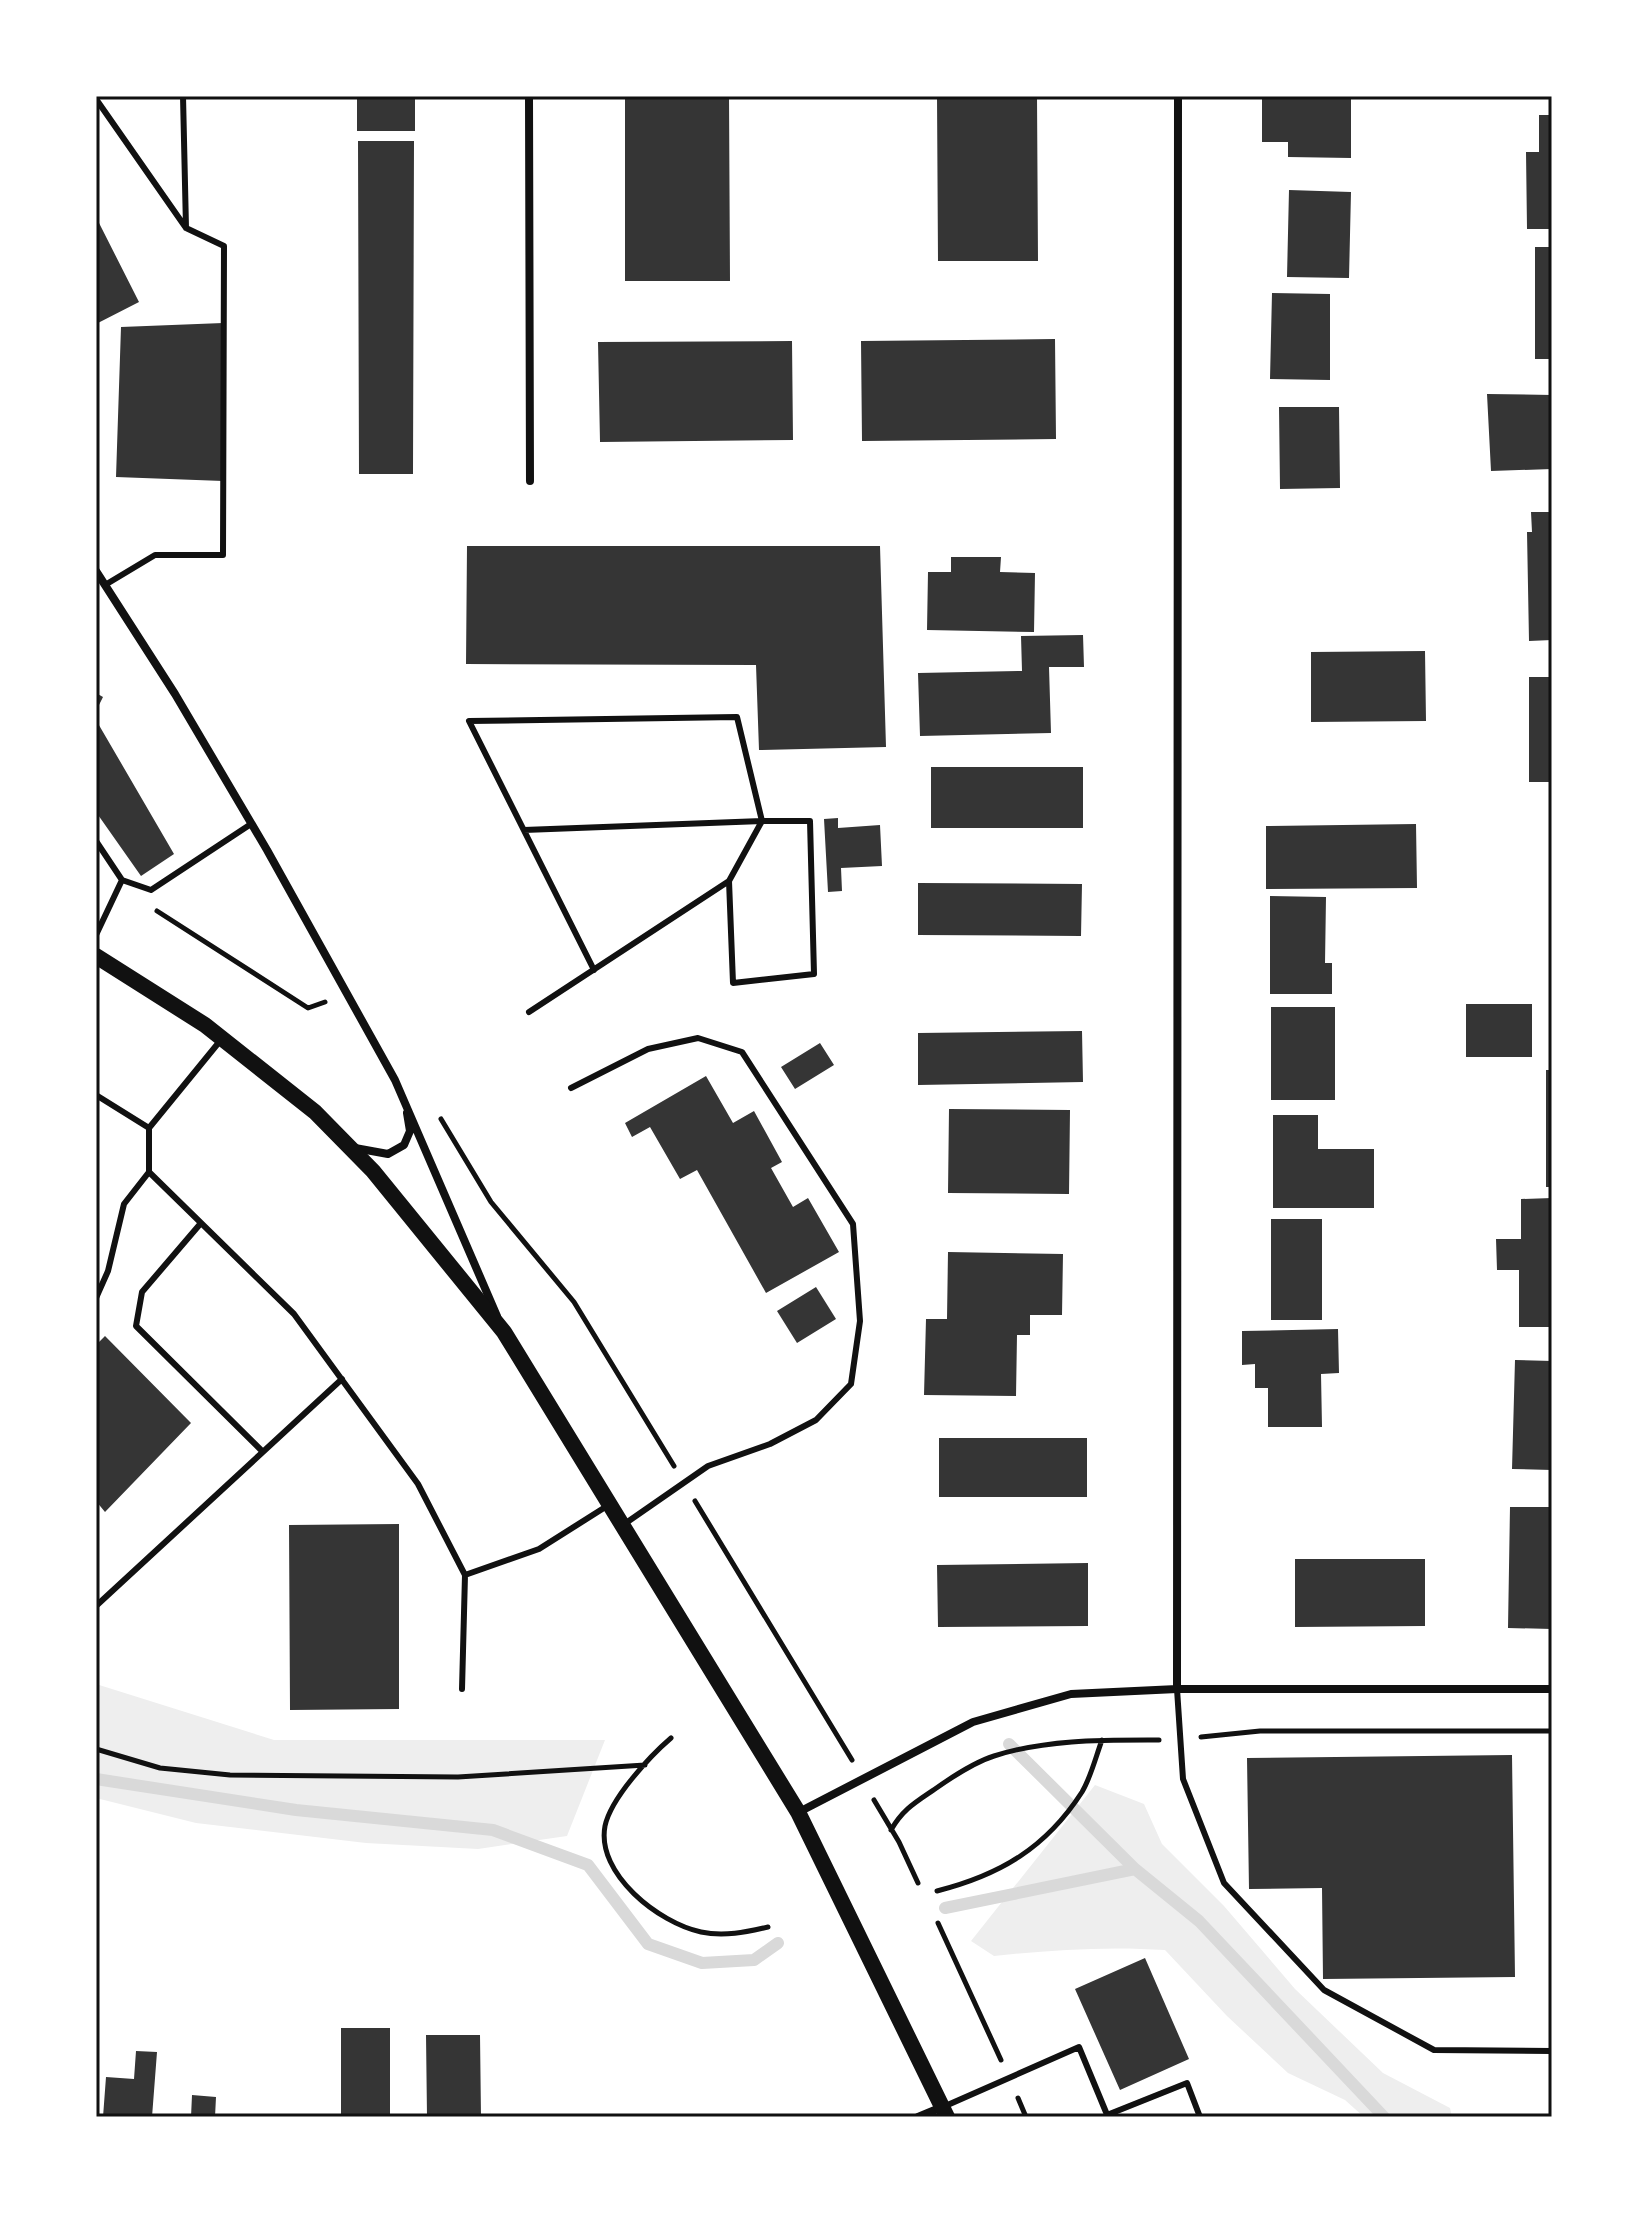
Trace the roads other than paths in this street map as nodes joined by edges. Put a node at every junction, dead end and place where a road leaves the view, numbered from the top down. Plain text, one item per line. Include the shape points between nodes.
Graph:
1 (183, 96) edge
2 (529, 96) edge
3 (1178, 96) edge
4 (96, 99) edge
5 (186, 228) junction
6 (530, 481) dead end
7 (96, 571) edge
8 (105, 585) junction
9 (762, 821) junction
10 (251, 824) junction
11 (524, 830) junction
12 (96, 841) edge
13 (122, 880) junction
14 (729, 881) junction
15 (96, 935) edge
16 (96, 956) edge
17 (594, 970) junction
18 (529, 1012) dead end
19 (222, 1038) junction
20 (571, 1088) dead end
21 (96, 1095) edge
22 (404, 1096) junction
23 (149, 1128) junction
24 (350, 1148) junction
25 (149, 1172) junction
26 (201, 1223) junction
27 (96, 1298) edge
28 (504, 1332) junction
29 (342, 1379) junction
30 (263, 1452) junction
31 (610, 1504) junction
32 (623, 1525) junction
33 (465, 1575) junction
34 (96, 1606) edge
35 (462, 1689) dead end
36 (1177, 1689) junction
37 (1552, 1689) edge
38 (798, 1812) junction
39 (1552, 2051) edge
40 (945, 2112) edge
41 (1108, 2116) edge
42 (918, 2117) edge
43 (1200, 2117) edge

1 - 5 lane
2 - 6 street
3 - 36 street
4 - 5 lane
5 - 8 lane via 224,246 223,555 155,555
7 - 8 street
8 - 10 street
9 - 11 lane
9 - 11 lane via 737,717 469,721
9 - 14 lane
9 - 14 lane via 810,821 814,974 733,983
10 - 13 lane via 151,890
10 - 22 street
11 - 17 lane
12 - 13 lane
13 - 15 lane
14 - 17 lane
16 - 19 main road
17 - 18 lane
19 - 23 lane
19 - 24 main road via 315,1112
20 - 32 lane via 648,1049 698,1038 742,1052 853,1224 860,1321 851,1384 816,1420 770,1444 708,1466
21 - 23 lane
22 - 24 street via 410,1131 404,1145 388,1154
22 - 28 street
23 - 25 lane
24 - 28 main road
25 - 26 lane
25 - 27 lane via 124,1204
26 - 29 lane via 294,1314
26 - 30 lane via 142,1292 136,1326
28 - 31 main road
29 - 30 lane
29 - 33 lane via 418,1484
30 - 34 lane
31 - 32 main road
31 - 33 lane via 539,1549
32 - 38 main road
33 - 35 lane
36 - 37 street
36 - 38 street via 1071,1694 973,1722
36 - 39 lane via 1183,1779 1224,1883 1324,1990 1434,2050
38 - 40 main road
40 - 41 lane via 1079,2047
40 - 42 street
41 - 43 lane via 1187,2083

